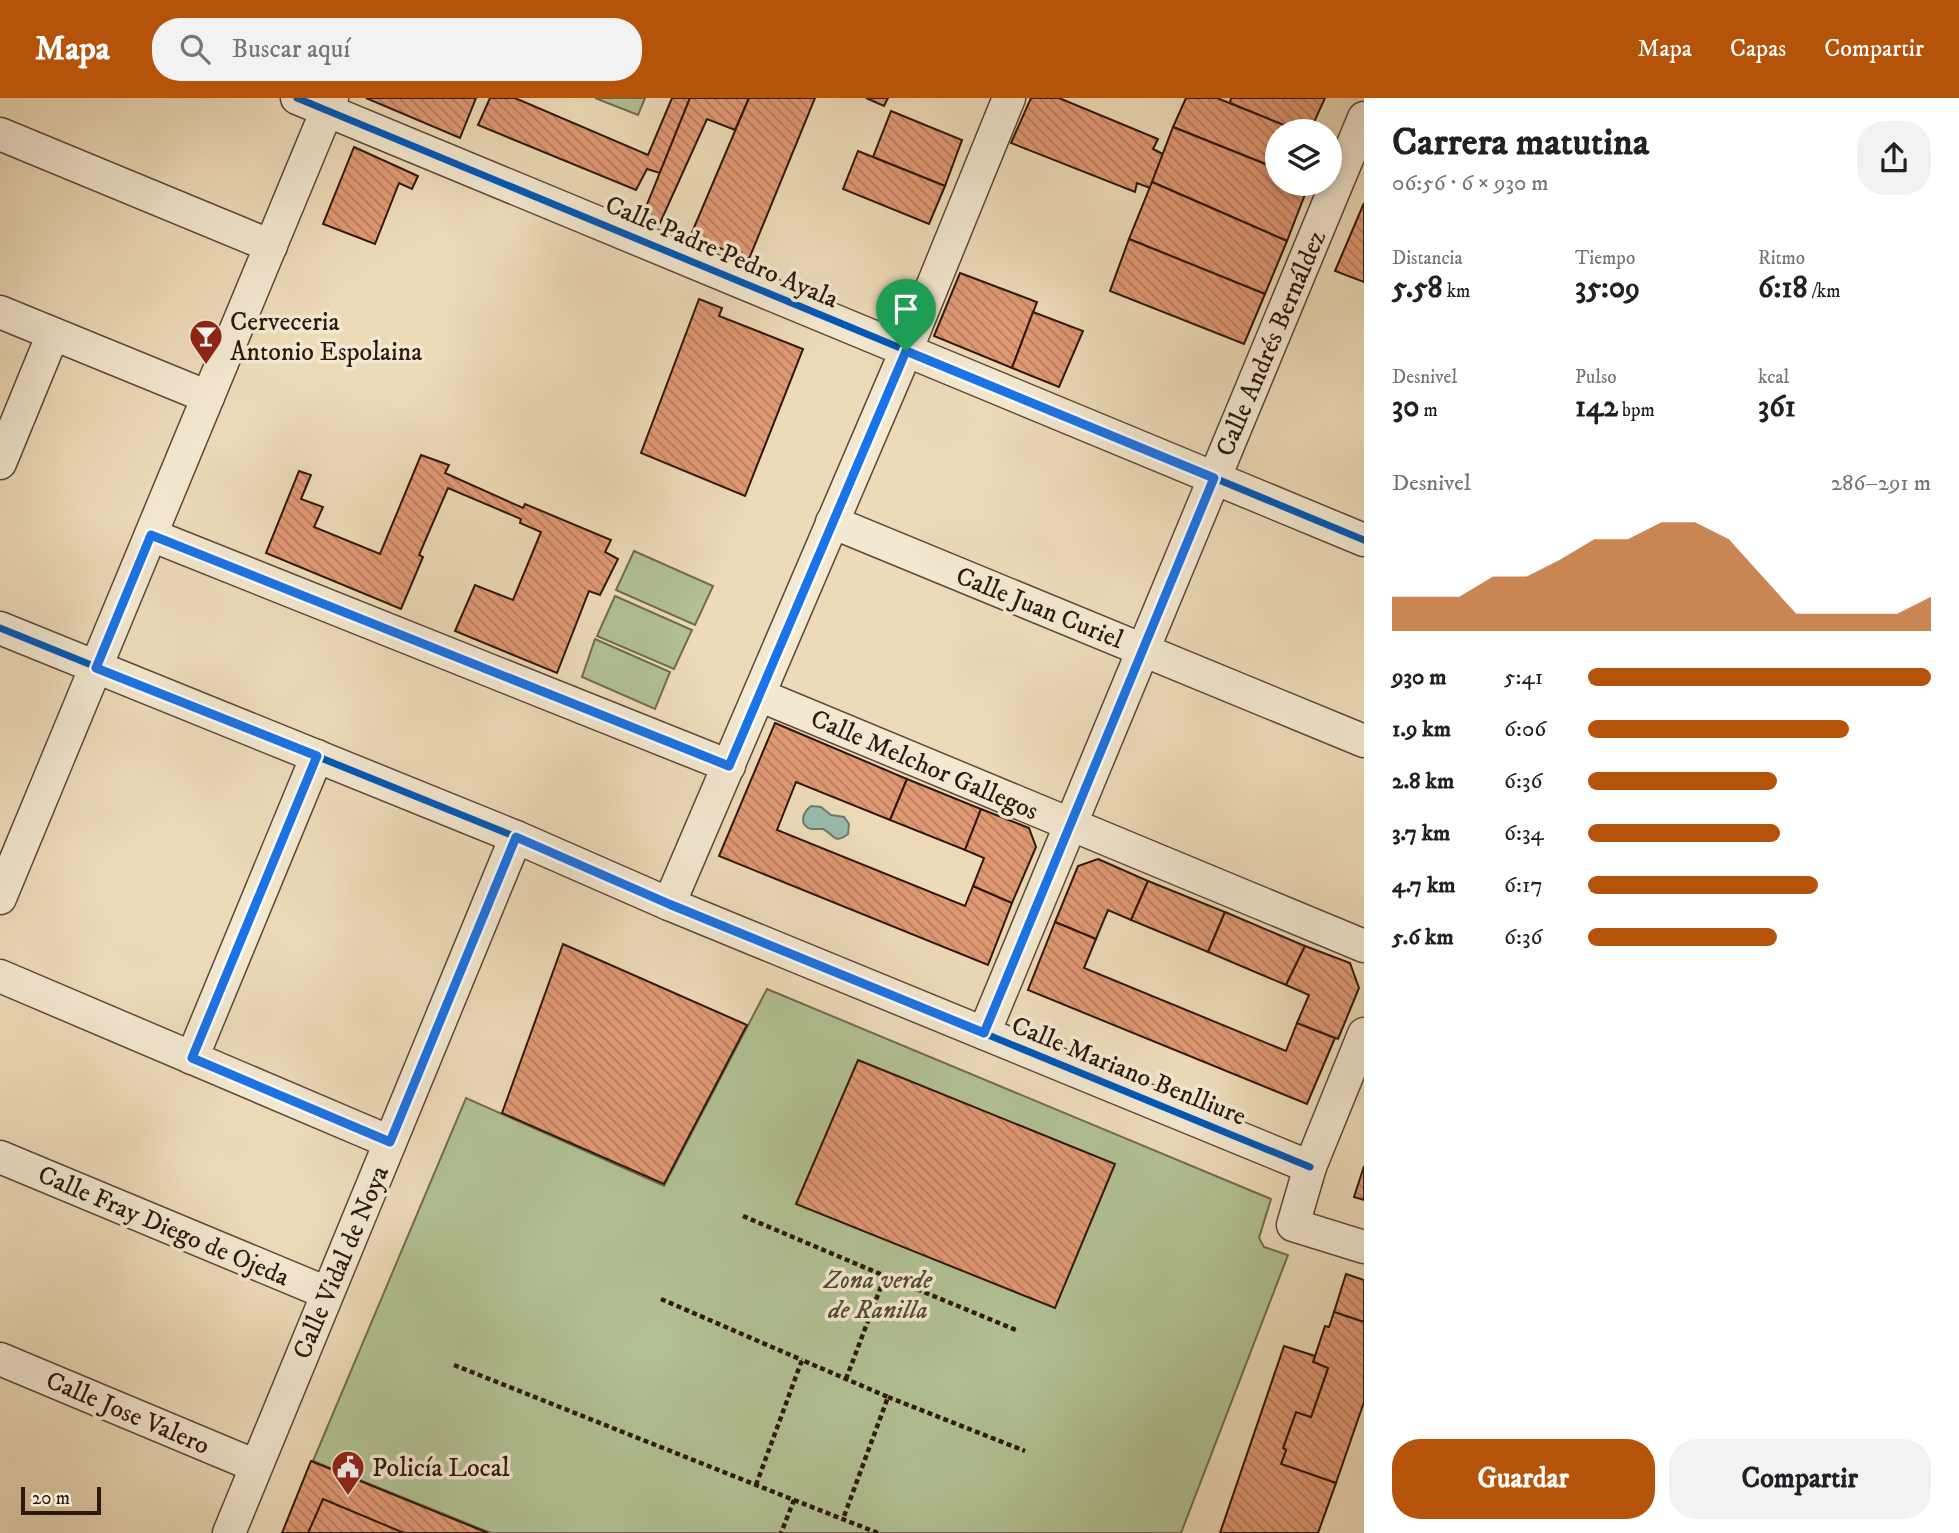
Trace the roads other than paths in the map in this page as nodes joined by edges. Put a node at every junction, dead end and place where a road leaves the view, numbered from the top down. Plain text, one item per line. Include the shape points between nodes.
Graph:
1 (297, 98) edge
2 (1009, 98) edge
3 (329, 104) edge
4 (1364, 118) edge
5 (0, 134) edge
6 (271, 246) junction
7 (0, 312) edge
8 (53, 334) junction
9 (906, 351) junction
10 (208, 397) junction
11 (0, 463) edge
12 (1214, 478) junction
13 (832, 522) junction
14 (151, 535) junction
15 (1364, 540) edge
16 (0, 628) edge
17 (1143, 649) junction
18 (96, 668) junction
19 (759, 695) junction
20 (1364, 741) edge
21 (317, 756) junction
22 (729, 766) junction
23 (1071, 824) junction
24 (516, 837) junction
25 (0, 898) edge
26 (669, 904) junction
27 (1364, 946) edge
28 (0, 976) edge
29 (984, 1033) junction
30 (1364, 1034) edge
31 (192, 1058) junction
32 (390, 1142) junction
33 (0, 1157) edge
34 (1310, 1167) junction
35 (1364, 1247) edge
36 (327, 1293) junction
37 (0, 1359) edge
38 (256, 1466) junction
39 (229, 1533) edge

1 - 3 street, Calle Padre Pedro Ayala
2 - 9 street
3 - 6 street
3 - 9 street, Calle Padre Pedro Ayala
4 - 12 street, Calle Andrés Bernáldez
5 - 6 street
6 - 10 street
7 - 8 street
8 - 10 street
8 - 11 street
9 - 12 street, Calle Padre Pedro Ayala
9 - 13 street
10 - 14 street
12 - 15 street, Calle Padre Pedro Ayala
12 - 17 street, Calle Andrés Bernáldez
13 - 17 street, Calle Juan Curiel
13 - 19 street
14 - 18 street
14 - 22 street
16 - 18 street, Calle Mariano Benlliure
17 - 20 street, Calle Juan Curiel
17 - 23 street, Calle Andrés Bernáldez
18 - 21 street, Calle Mariano Benlliure
18 - 25 street
19 - 22 street
19 - 23 street, Calle Melchor Gallegos
21 - 24 street, Calle Mariano Benlliure
21 - 31 street
22 - 26 street
23 - 27 street, Calle Melchor Gallegos
23 - 29 street, Calle Andrés Bernáldez
24 - 26 street, Calle Mariano Benlliure
24 - 32 street, Calle Vidal de Noya
26 - 29 street, Calle Mariano Benlliure
28 - 31 street
29 - 34 street, Calle Mariano Benlliure
30 - 34 street
31 - 32 street
32 - 36 street, Calle Vidal de Noya
33 - 36 street, Calle Fray Diego de Ojeda
34 - 35 street via 1293,1224
36 - 38 street, Calle Vidal de Noya
37 - 38 street, Calle Jose Valero
38 - 39 street, Calle Vidal de Noya

